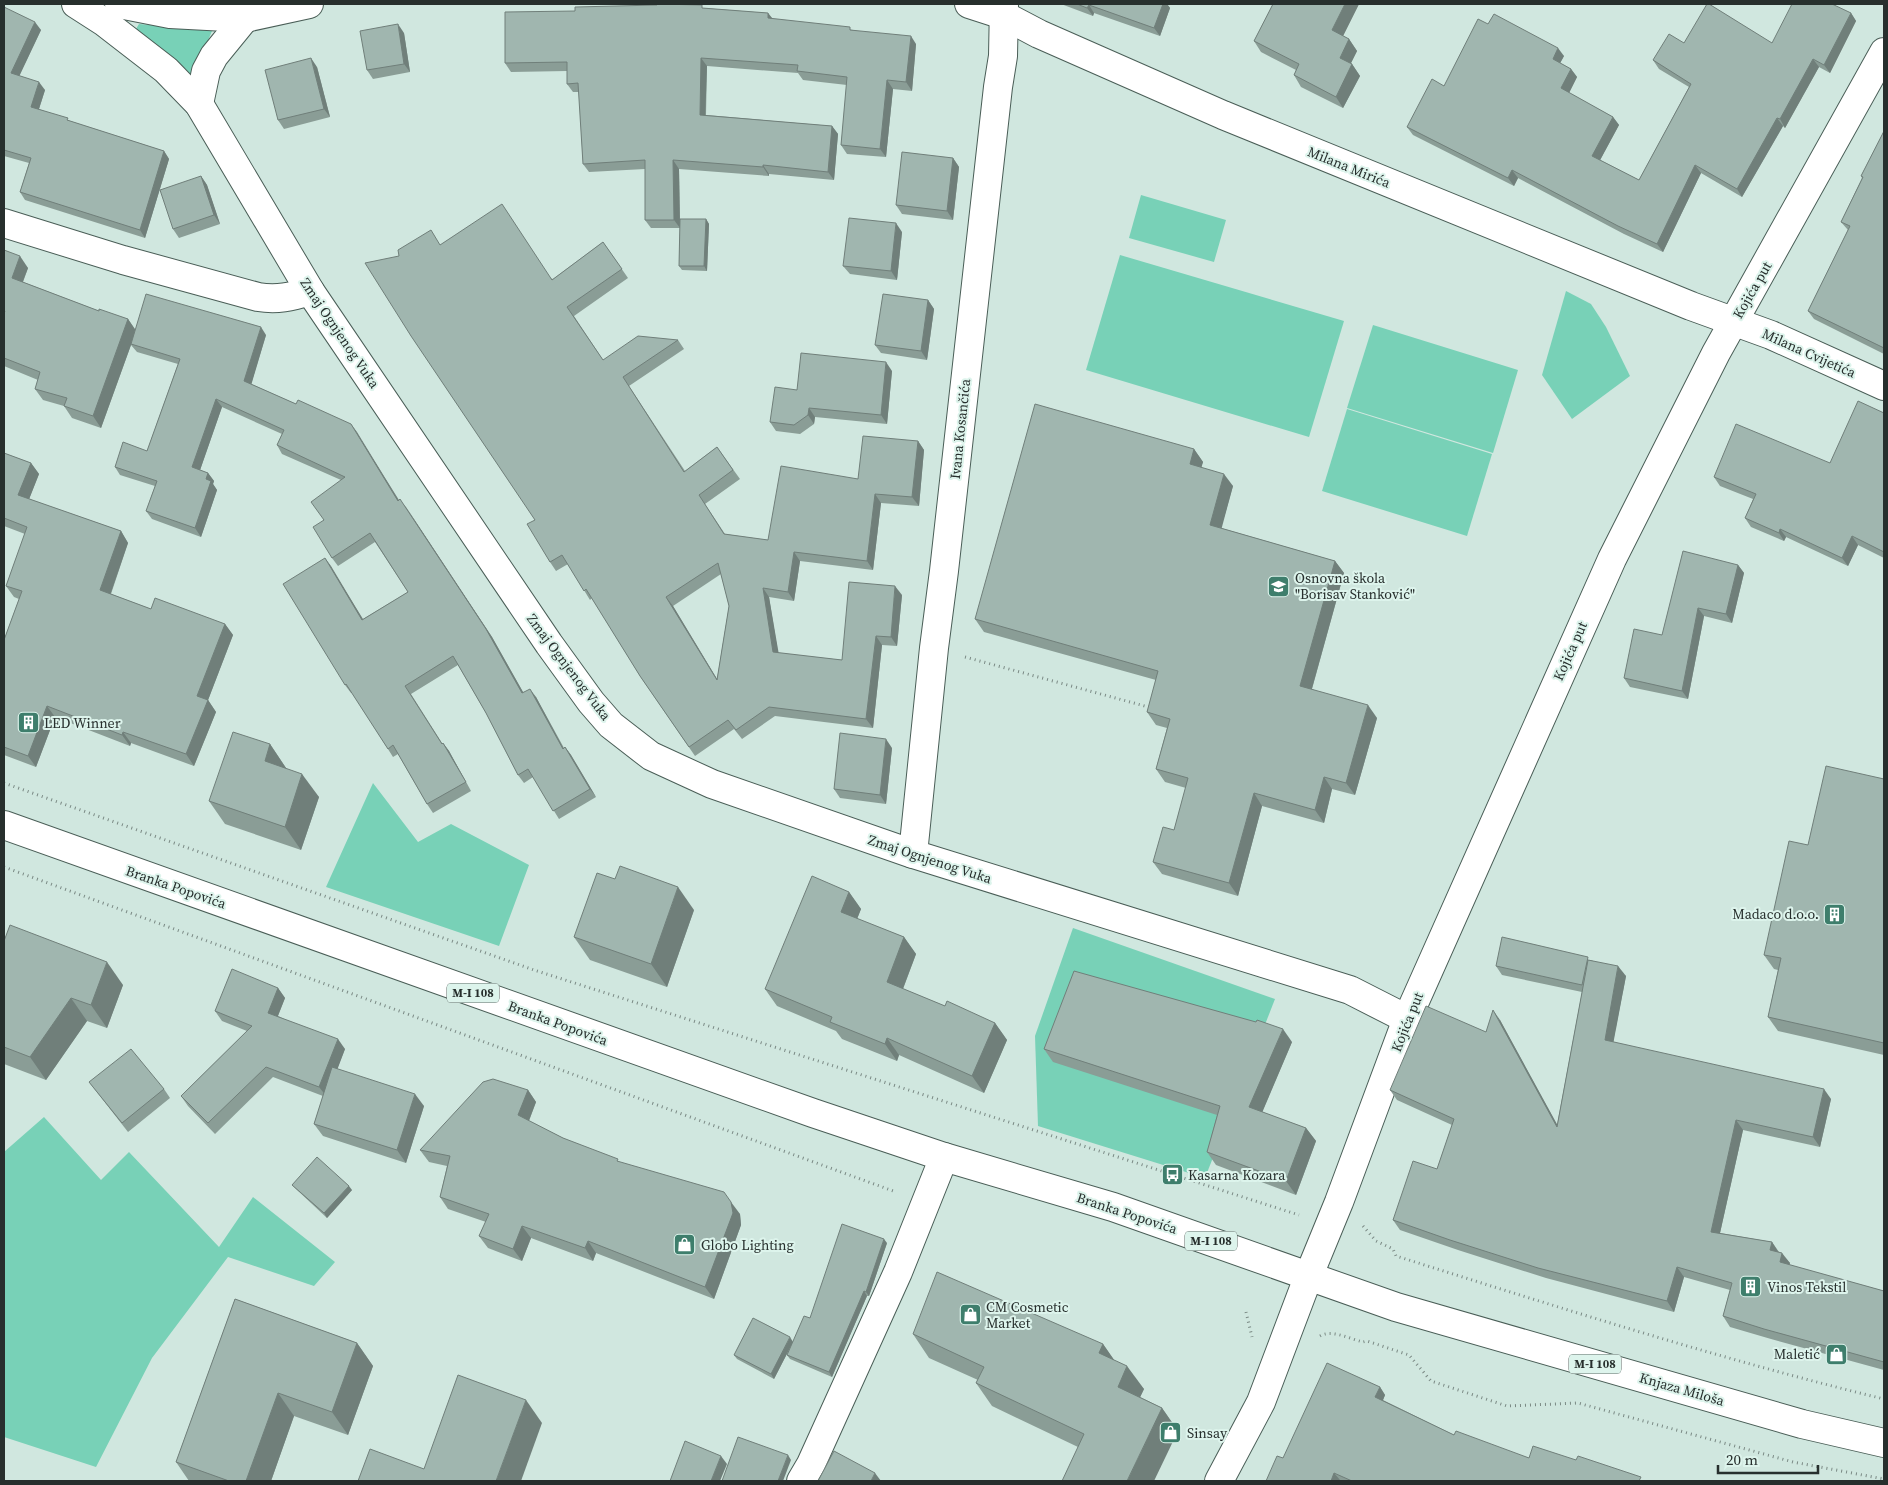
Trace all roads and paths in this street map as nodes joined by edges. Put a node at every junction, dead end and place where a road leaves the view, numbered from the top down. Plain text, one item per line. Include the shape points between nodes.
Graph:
1 (76, 4) edge
2 (119, 4) edge
3 (309, 4) edge
4 (969, 4) edge
5 (1003, 9) edge
6 (245, 18) junction
7 (1884, 52) edge
8 (199, 104) junction
9 (4, 223) edge
10 (310, 291) junction
11 (1734, 321) junction
12 (1884, 386) edge
13 (934, 648) junction
14 (1160, 710) edge
15 (4, 783) edge
16 (4, 825) edge
17 (913, 854) junction
18 (4, 867) edge
19 (1407, 1019) junction
20 (944, 1157) junction
21 (926, 1203) junction
22 (1302, 1216) dead end
23 (1363, 1226) dead end
24 (1309, 1275) junction
25 (1318, 1338) dead end
26 (1884, 1399) edge
27 (1884, 1443) edge
28 (1884, 1479) edge
29 (801, 1481) edge
30 (1219, 1481) edge

1 - 8 street, Zmaj Ognjenog Vuka via 166,70
2 - 6 street via 170,14
3 - 6 street
4 - 5 street, Milana Mirića
5 - 11 street, Milana Mirića via 1039,34 1223,115
5 - 13 street, Ivana Kosančića via 1003,56
6 - 8 street via 214,56 206,71
7 - 11 street, Kojića put
8 - 10 street, Zmaj Ognjenog Vuka
9 - 10 street via 258,297 273,300
10 - 17 street, Zmaj Ognjenog Vuka via 549,644 611,725 652,756 712,784
11 - 12 street, Milana Cvijetića
11 - 19 street, Kojića put via 1612,559
13 - 14 path
13 - 17 street, Ivana Kosančića
15 - 22 path via 534,970
16 - 20 street, Branka Popovića / M-I 108 via 794,1107
17 - 19 street, Zmaj Ognjenog Vuka via 1350,990
18 - 21 path
19 - 24 street, Kojića put
20 - 21 street
20 - 24 street, Branka Popovića / M-I 108 via 1113,1207
21 - 29 street via 894,1281
23 - 26 path via 1396,1256 1600,1320 1802,1379
24 - 27 street, Knjaza Miloša / M-I 108 via 1405,1309 1802,1424
24 - 30 street, Kojića put via 1261,1402
25 - 28 path via 1327,1333 1333,1334 1410,1355 1431,1381 1507,1406 1578,1403 1793,1462

